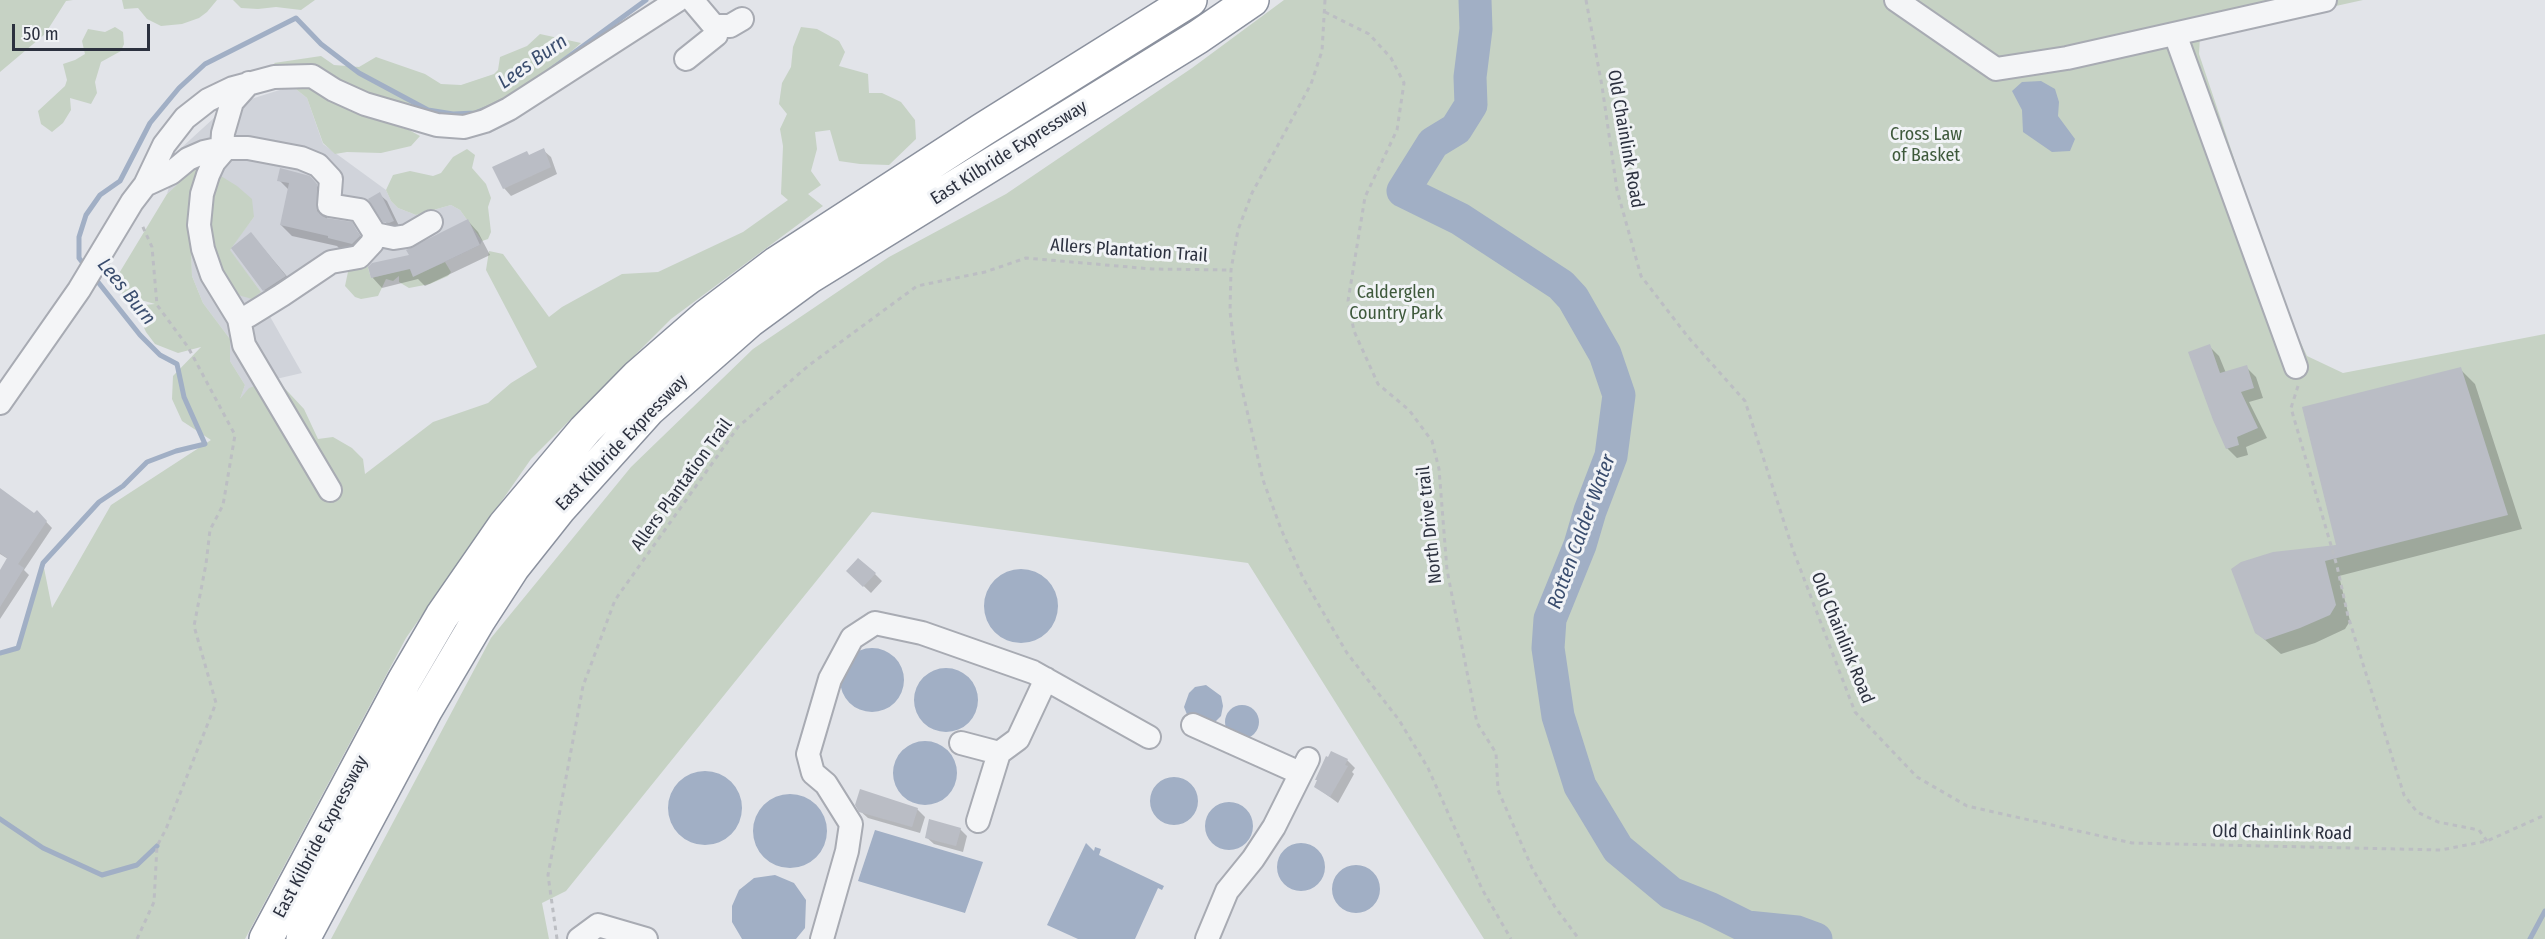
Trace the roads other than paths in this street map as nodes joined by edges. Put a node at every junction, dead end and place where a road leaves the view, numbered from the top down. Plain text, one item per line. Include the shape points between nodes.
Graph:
1 (678, 0) edge
2 (692, 0) edge
3 (1190, 0) edge
4 (1252, 0) edge
5 (1896, 0) edge
6 (2325, 0) edge
7 (742, 19) dead end
8 (714, 26) junction
9 (2175, 33) junction
10 (686, 59) dead end
11 (250, 82) junction
12 (224, 148) junction
13 (138, 194) junction
14 (431, 222) dead end
15 (375, 234) junction
16 (239, 319) junction
17 (2296, 367) road end
18 (0, 403) edge
19 (330, 490) dead end
20 (1046, 680) junction
21 (1193, 725) dead end
22 (1149, 736) dead end
23 (961, 743) dead end
24 (999, 753) junction
25 (978, 821) dead end
26 (266, 939) edge
27 (303, 939) edge
28 (579, 939) edge
29 (646, 939) edge
30 (822, 939) edge
31 (1207, 939) edge

1 - 11 street via 509,109 464,127 437,125 365,104 312,76 274,76
2 - 8 street
3 - 26 highway, East Kilbride Expressway via 777,263 707,315 637,377 585,430 505,525 442,616
4 - 27 highway, East Kilbride Expressway via 809,277 749,321 649,410 558,509 513,567 426,709
5 - 9 street via 1996,69 2067,58
6 - 9 street
7 - 8 street via 730,26
8 - 10 street via 716,35
9 - 17 street
11 - 12 street via 232,102 223,133
11 - 13 street via 208,100 185,118 164,145
12 - 13 street via 188,159
12 - 15 street via 293,156 318,165 331,179 329,205 360,210
12 - 16 street via 202,194 199,225 212,275
13 - 18 street via 79,290
14 - 15 street via 407,236
15 - 16 street via 359,257 331,262
16 - 19 street via 244,345
20 - 22 street
20 - 24 street via 1018,739
20 - 30 street via 921,633 875,623 852,638 830,679 808,754 813,773 826,784 851,824
21 - 31 street via 1304,766 1274,827 1227,891
23 - 24 street
24 - 25 street
28 - 29 street via 598,925

